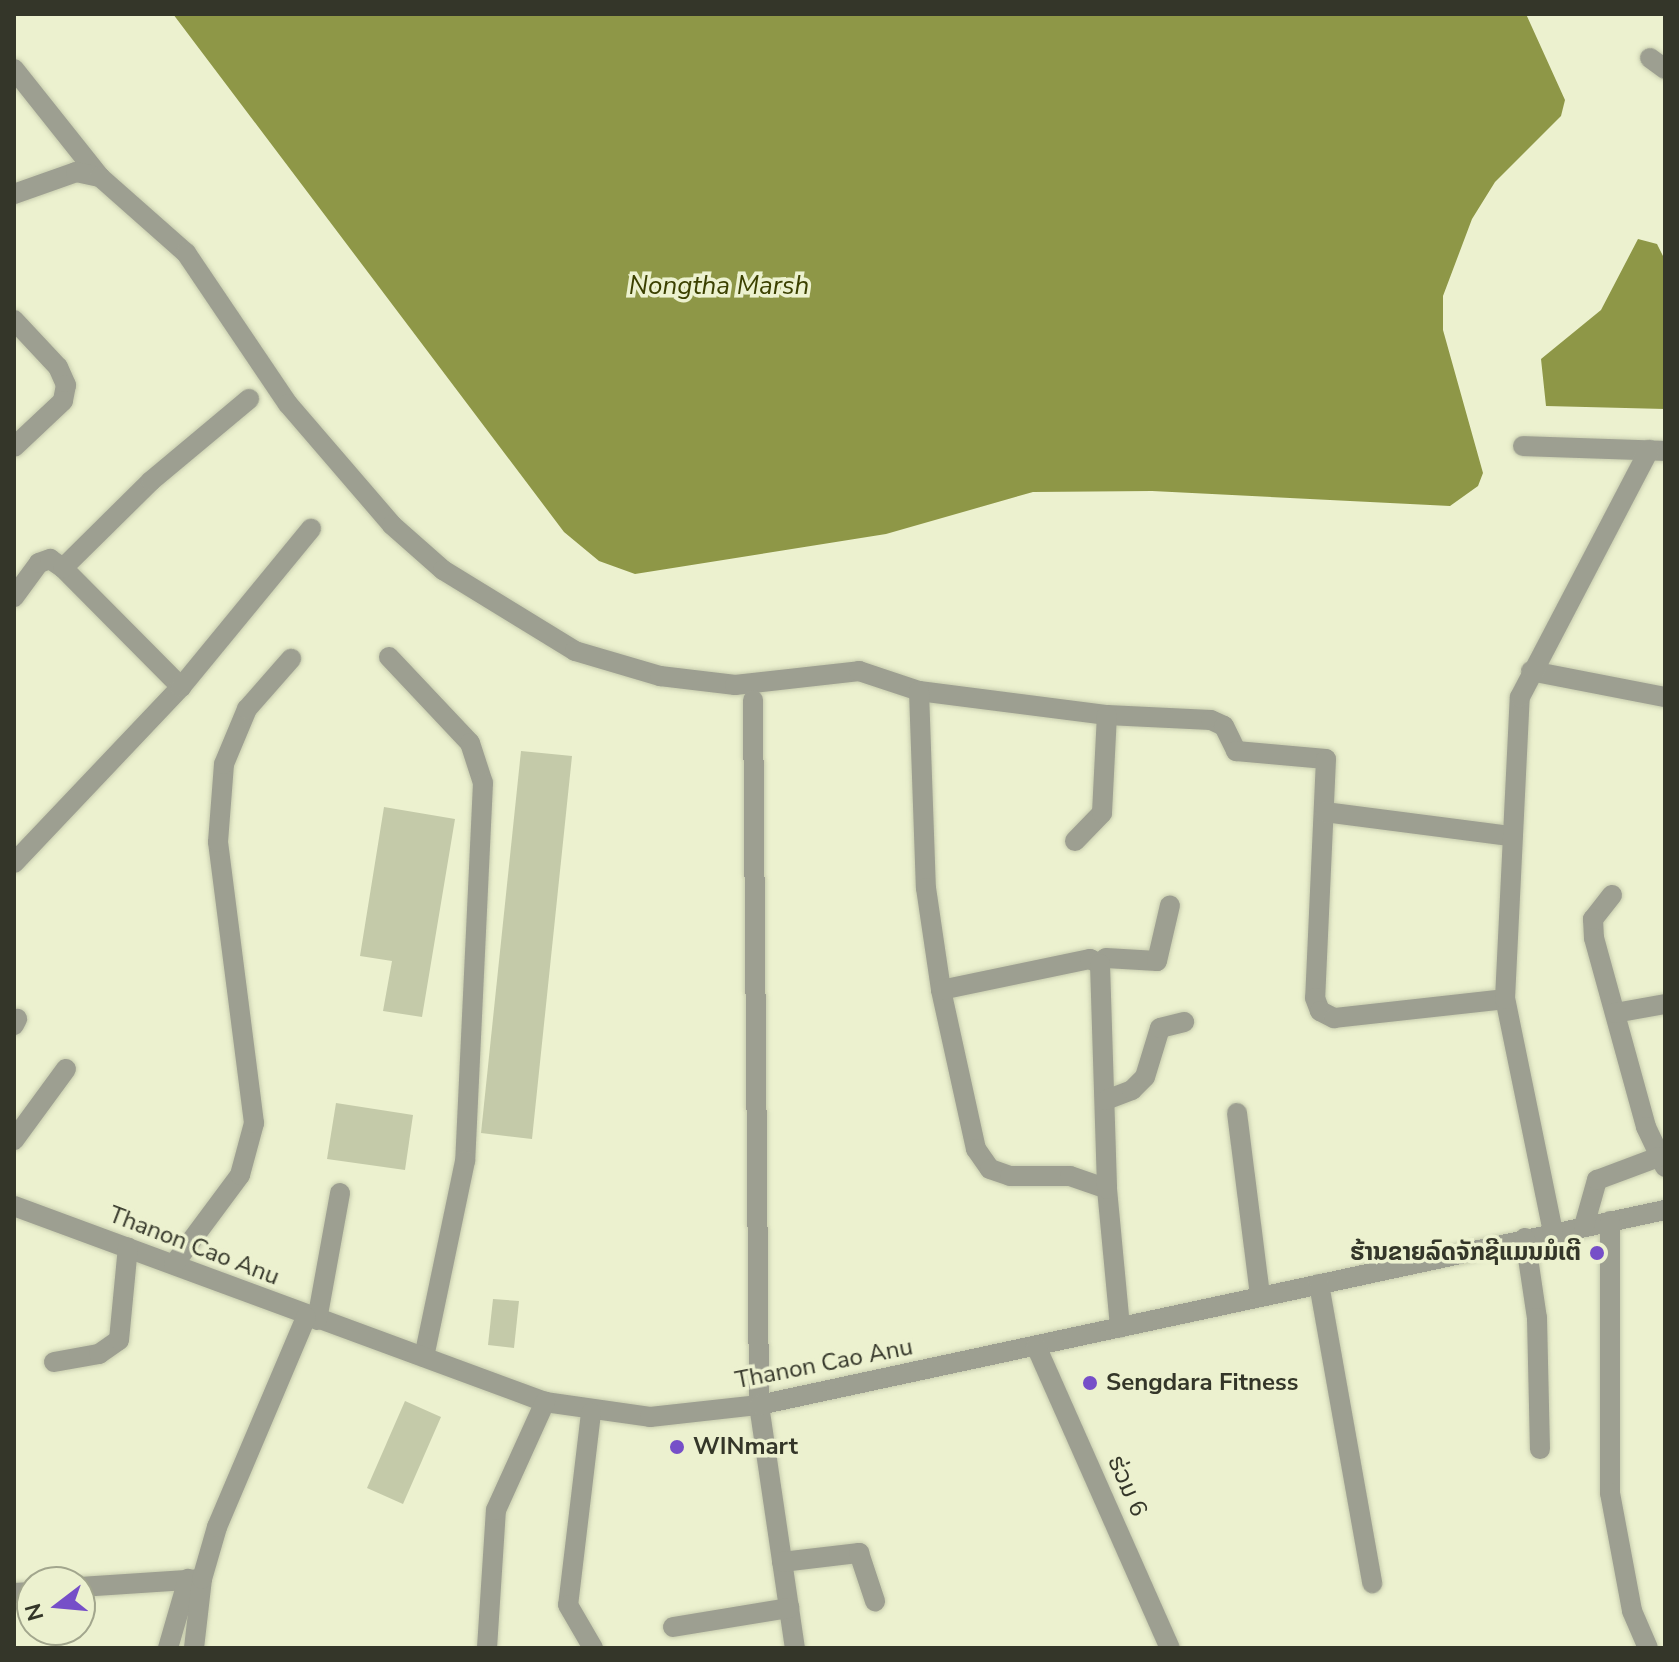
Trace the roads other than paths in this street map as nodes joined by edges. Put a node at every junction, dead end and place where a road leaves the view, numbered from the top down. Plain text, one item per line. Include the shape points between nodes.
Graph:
1 (14, 69) edge
2 (100, 177) junction
3 (14, 194) edge
4 (14, 320) edge
5 (249, 399) dead end
6 (1523, 446) dead end
7 (14, 447) edge
8 (1657, 451) edge
9 (311, 529) dead end
10 (63, 568) junction
11 (14, 597) edge
12 (389, 657) dead end
13 (291, 659) dead end
14 (1531, 671) junction
15 (181, 687) junction
16 (919, 691) junction
17 (1665, 697) edge
18 (753, 700) dead end
19 (1107, 715) junction
20 (1325, 812) junction
21 (1511, 836) junction
22 (1075, 841) dead end
23 (14, 863) edge
24 (1612, 895) dead end
25 (1170, 905) dead end
26 (1100, 964) junction
27 (941, 990) junction
28 (1505, 999) junction
29 (1665, 1004) edge
30 (1615, 1013) junction
31 (1184, 1022) dead end
32 (66, 1069) dead end
33 (1106, 1100) junction
34 (1237, 1113) dead end
35 (14, 1140) edge
36 (1662, 1162) edge
37 (1107, 1189) junction
38 (340, 1193) dead end
39 (14, 1206) edge
40 (1665, 1210) edge
41 (1610, 1221) junction
42 (1584, 1226) junction
43 (1553, 1232) junction
44 (1525, 1238) junction
45 (128, 1247) junction
46 (174, 1264) junction
47 (1319, 1284) junction
48 (1260, 1296) junction
49 (312, 1319) junction
50 (1120, 1327) junction
51 (1036, 1346) junction
52 (424, 1357) junction
53 (54, 1362) dead end
54 (545, 1402) junction
55 (759, 1405) junction
56 (591, 1413) junction
57 (1540, 1449) dead end
58 (782, 1562) junction
59 (195, 1579) junction
60 (1372, 1583) dead end
61 (96, 1586) edge
62 (875, 1601) dead end
63 (789, 1608) junction
64 (673, 1627) dead end
65 (168, 1648) edge
66 (194, 1648) edge
67 (487, 1648) edge
68 (593, 1648) edge
69 (795, 1648) edge
70 (1170, 1648) edge
71 (1648, 1648) edge

1 - 2 street
2 - 3 street via 76,172
2 - 16 street via 186,253 288,404 392,525 443,570 521,620 575,651 660,676 735,685 859,671
4 - 7 street via 58,367 66,385 63,401
5 - 10 street via 151,481
6 - 8 street
8 - 14 street
9 - 15 street
10 - 11 street via 45,559
10 - 15 street
12 - 52 street via 470,743 483,783 465,1161
13 - 46 street via 247,709 224,764 220,857 254,1123 240,1175 209,1224
14 - 17 street
14 - 21 street via 1520,697
15 - 23 street
16 - 19 street
16 - 27 street via 926,888
18 - 55 street
19 - 20 street via 1220,722 1236,751 1326,759
19 - 22 street via 1102,813
20 - 21 street
20 - 28 street via 1315,998 1320,1011 1334,1018
21 - 28 street
24 - 30 street via 1593,919
25 - 26 street via 1157,961 1106,958
26 - 27 street via 1090,959
26 - 33 street
27 - 37 street via 976,1149 990,1169 1010,1176 1092,1179
28 - 43 street
29 - 30 street
30 - 36 street
31 - 33 street via 1160,1028 1145,1077 1132,1090
32 - 35 street
33 - 37 street
34 - 48 street
36 - 42 street via 1597,1180
37 - 50 street
38 - 49 street
39 - 45 street, Thanon Cao Anu
40 - 41 street, Thanon Cao Anu
41 - 42 street, Thanon Cao Anu
41 - 71 street via 1610,1493 1632,1611
42 - 43 street, Thanon Cao Anu
43 - 44 street, Thanon Cao Anu
44 - 47 street, Thanon Cao Anu
44 - 57 street via 1537,1318
45 - 46 street, Thanon Cao Anu
45 - 53 street via 119,1340 99,1354
46 - 49 street, Thanon Cao Anu
47 - 48 street, Thanon Cao Anu
47 - 60 street
48 - 50 street, Thanon Cao Anu
49 - 52 street, Thanon Cao Anu
49 - 59 street
50 - 51 street, Thanon Cao Anu
51 - 55 street, Thanon Cao Anu
51 - 70 street, ຮ່ວມ 6
52 - 54 street, Thanon Cao Anu
54 - 56 street, Thanon Cao Anu
54 - 67 street via 496,1510
55 - 56 street, Thanon Cao Anu via 692,1415
55 - 58 street
56 - 68 street via 568,1605
58 - 62 street via 859,1553
58 - 63 street
59 - 61 street
59 - 65 street
59 - 66 street
63 - 64 street
63 - 69 street

